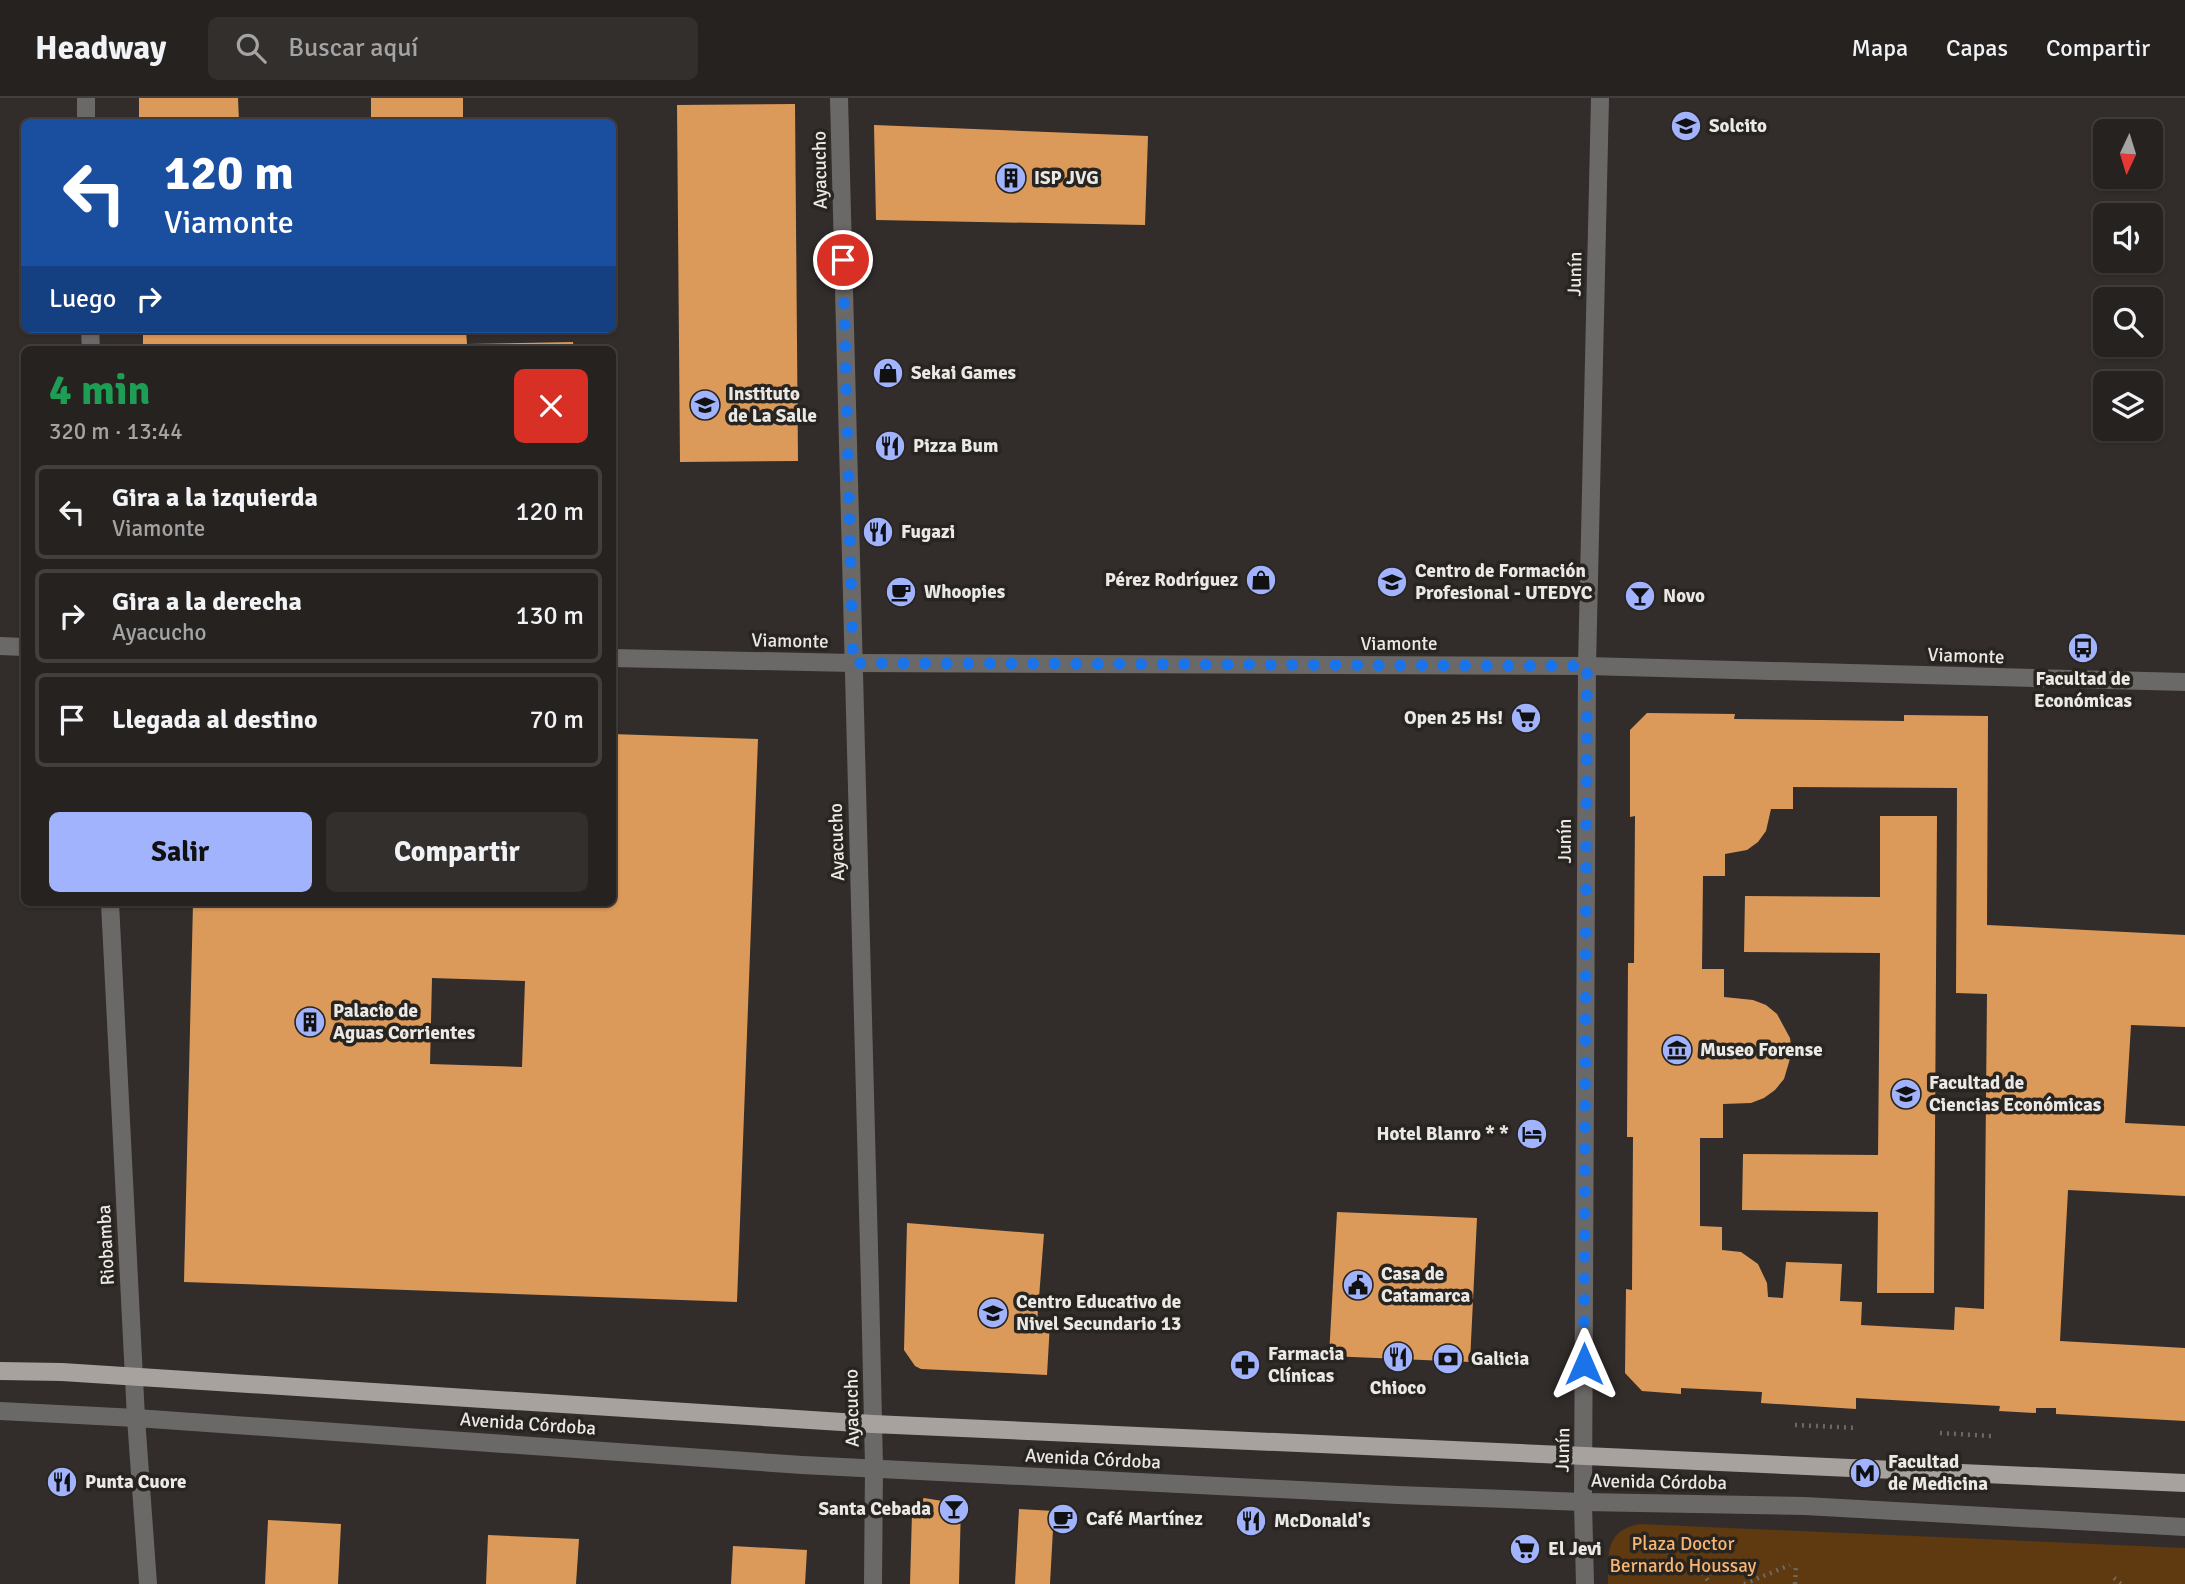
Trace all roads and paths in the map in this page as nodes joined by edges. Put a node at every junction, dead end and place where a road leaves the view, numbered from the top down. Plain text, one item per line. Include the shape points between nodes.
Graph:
1 (86, 98) edge
2 (839, 98) edge
3 (1600, 98) edge
4 (86, 119) edge
5 (0, 646) edge
6 (21, 647) edge
7 (616, 658) edge
8 (853, 663) junction
9 (1587, 666) junction
10 (2185, 682) edge
11 (110, 906) edge
12 (0, 1371) edge
13 (134, 1377) junction
14 (0, 1411) edge
15 (136, 1418) junction
16 (873, 1424) junction
17 (1795, 1425) dead end
18 (1857, 1428) dead end
19 (1940, 1433) dead end
20 (1992, 1436) dead end
21 (1584, 1455) junction
22 (874, 1467) junction
23 (2185, 1483) edge
24 (1583, 1502) junction
25 (2185, 1527) edge
26 (1695, 1561) dead end
27 (2114, 1578) dead end
28 (148, 1584) edge
29 (873, 1584) edge
30 (1586, 1584) edge
31 (1710, 1584) edge
32 (1744, 1584) edge
33 (1796, 1584) edge
34 (2121, 1584) edge

1 - 4 street
2 - 8 street, Ayacucho
3 - 9 street, Junín
5 - 6 street
7 - 8 street, Viamonte
8 - 9 street, Viamonte
8 - 16 street, Ayacucho
9 - 10 street, Viamonte
9 - 21 street, Junín
11 - 13 street, Riobamba
12 - 13 main road, Avenida Córdoba
13 - 15 street, Riobamba
13 - 16 main road, Avenida Córdoba
14 - 15 street, Avenida Córdoba
15 - 22 street, Avenida Córdoba
15 - 28 street, Riobamba
16 - 21 main road, Avenida Córdoba
16 - 22 street, Ayacucho
17 - 18 path
19 - 20 path
21 - 23 main road, Avenida Córdoba
21 - 24 street, Junín
22 - 24 street, Avenida Córdoba
22 - 29 street, Ayacucho
24 - 25 street, Avenida Córdoba via 1805,1506
24 - 30 street, Junín
26 - 31 path
27 - 34 path
32 - 33 path via 1793,1565

